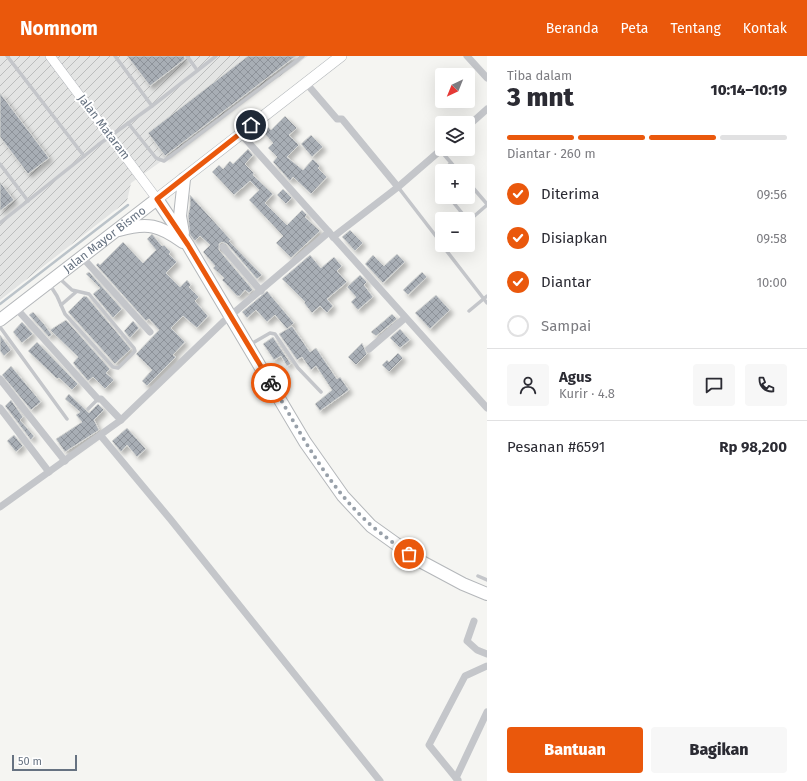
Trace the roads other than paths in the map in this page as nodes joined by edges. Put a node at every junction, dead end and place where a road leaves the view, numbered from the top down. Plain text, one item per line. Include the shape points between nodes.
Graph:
1 (7, 56) edge
2 (50, 56) edge
3 (115, 56) edge
4 (187, 56) edge
5 (216, 56) edge
6 (303, 56) edge
7 (341, 56) edge
8 (468, 56) edge
9 (197, 70) junction
10 (487, 78) edge
11 (306, 83) junction
12 (152, 106) junction
13 (487, 109) edge
14 (475, 120) edge
15 (128, 123) junction
16 (240, 133) junction
17 (111, 136) junction
18 (435, 155) edge
19 (84, 156) junction
20 (446, 156) edge
21 (451, 163) edge
22 (0, 164) edge
23 (184, 179) junction
24 (398, 187) junction
25 (475, 190) edge
26 (157, 199) junction
27 (28, 201) junction
28 (455, 204) edge
29 (487, 205) edge
30 (0, 223) edge
31 (116, 231) junction
32 (331, 235) junction
33 (435, 236) edge
34 (188, 245) junction
35 (223, 247) dead end
36 (448, 252) edge
37 (82, 257) junction
38 (53, 279) junction
39 (261, 291) junction
40 (76, 292) junction
41 (485, 298) edge
42 (487, 303) edge
43 (61, 305) junction
44 (15, 308) junction
45 (469, 311) dead end
46 (230, 317) junction
47 (405, 318) junction
48 (0, 320) edge
49 (0, 327) edge
50 (150, 332) dead end
51 (248, 345) junction
52 (369, 349) dead end
53 (0, 379) edge
54 (321, 392) dead end
55 (98, 399) junction
56 (0, 408) edge
57 (88, 408) dead end
58 (487, 408) edge
59 (67, 418) dead end
60 (121, 420) junction
61 (101, 436) junction
62 (65, 461) junction
63 (49, 472) junction
64 (0, 507) edge
65 (478, 576) dead end
66 (487, 580) edge
67 (487, 594) edge
68 (474, 621) dead end
69 (487, 654) edge
70 (487, 666) edge
71 (487, 712) edge
72 (457, 780) edge
73 (380, 781) edge

1 - 19 lane
2 - 17 main road, Jalan Mataram
3 - 12 lane
4 - 9 lane
5 - 9 lane
6 - 15 lane via 164,161 156,158
7 - 11 main road, Jalan Mayor Bismo
8 - 10 street
9 - 12 lane
11 - 16 main road, Jalan Mayor Bismo
11 - 24 street via 337,119 342,119
12 - 15 lane
13 - 14 street
15 - 17 lane
16 - 23 main road, Jalan Mayor Bismo
16 - 32 street
17 - 19 lane
17 - 26 main road, Jalan Mataram
18 - 24 street
19 - 27 lane
20 - 21 lane
22 - 27 lane
23 - 26 main road, Jalan Mayor Bismo
23 - 34 highway via 180,216 181,229
24 - 32 street
24 - 33 lane
25 - 29 lane
26 - 31 highway, Jalan Mayor Bismo
26 - 34 highway
27 - 30 lane
28 - 29 lane via 466,218 472,218
31 - 34 highway via 130,227 152,226 162,228
31 - 37 highway, Jalan Mayor Bismo
32 - 39 street
32 - 47 street
34 - 46 highway
35 - 39 street
36 - 41 lane
37 - 38 highway, Jalan Mayor Bismo
37 - 50 street
38 - 40 lane
38 - 43 lane
38 - 44 highway, Jalan Mayor Bismo
39 - 46 street
40 - 43 lane
40 - 43 lane via 91,296 134,348 135,352 118,368 113,367 69,319
41 - 42 lane
41 - 45 lane
44 - 48 highway, Jalan Mayor Bismo
44 - 55 street
46 - 51 highway
46 - 60 street
47 - 52 street
47 - 58 street
49 - 59 lane
51 - 54 lane via 270,333 275,334 298,368
51 - 67 highway via 305,442 356,510 387,538 420,561
53 - 62 street
55 - 57 lane
55 - 60 street via 101,399
56 - 63 street
60 - 61 street
61 - 62 street
61 - 73 street
62 - 63 street
63 - 64 street
65 - 66 lane
68 - 69 street via 467,641 477,650
70 - 72 street via 464,676 429,745
71 - 72 street

